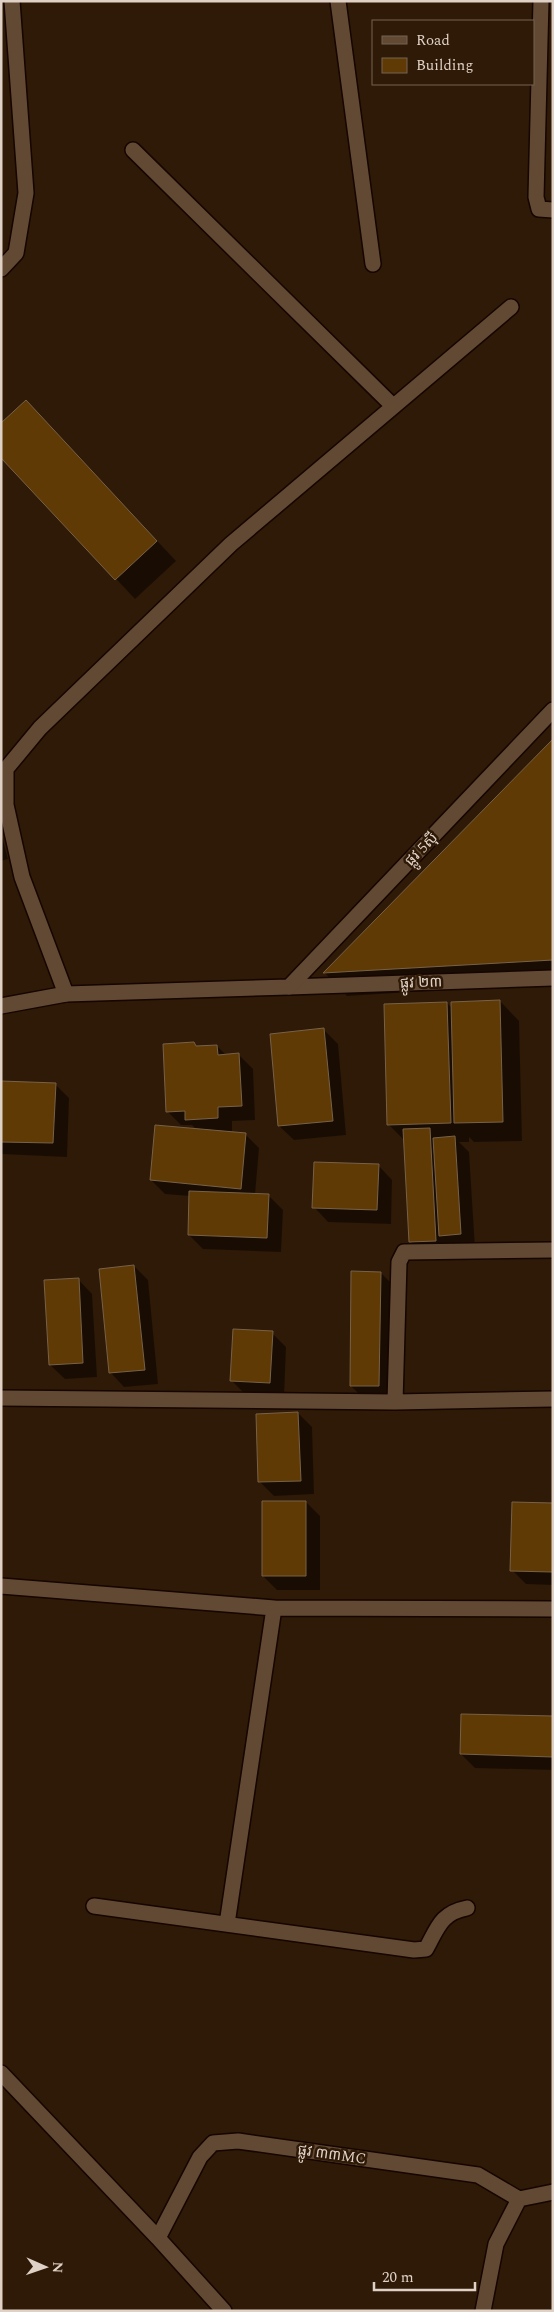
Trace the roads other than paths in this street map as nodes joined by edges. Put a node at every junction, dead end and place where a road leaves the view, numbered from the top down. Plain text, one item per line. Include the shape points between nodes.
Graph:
1 (12, 1) edge
2 (338, 1) edge
3 (541, 1) edge
4 (133, 150) dead end
5 (553, 210) edge
6 (373, 264) dead end
7 (1, 269) edge
8 (510, 307) dead end
9 (393, 406) junction
10 (553, 710) edge
11 (4, 766) edge
12 (553, 978) edge
13 (289, 987) junction
14 (66, 994) junction
15 (1, 1006) edge
16 (553, 1250) edge
17 (1, 1398) edge
18 (553, 1399) edge
19 (395, 1402) junction
20 (1, 1586) edge
21 (274, 1608) junction
22 (553, 1609) edge
23 (94, 1906) dead end
24 (467, 1908) dead end
25 (227, 1924) junction
26 (1, 2073) edge
27 (553, 2192) edge
28 (519, 2199) junction
29 (158, 2238) junction
30 (224, 2311) edge
31 (483, 2311) edge

1 - 7 street via 26,193 16,253
2 - 6 street
3 - 5 street via 536,197 539,209
4 - 9 street
8 - 9 street
9 - 11 street via 232,544
10 - 13 street, ផ្លូវ 5ស៊ី
11 - 14 street via 6,805 22,877
12 - 13 street, ផ្លូវ ២៣
13 - 14 street, ផ្លូវ ២៣
14 - 15 street, ផ្លូវ ២៣
16 - 19 street via 404,1252 399,1262
17 - 19 street
18 - 19 street
20 - 21 street
21 - 22 street
21 - 25 street
23 - 25 street
24 - 25 street via 452,1911 426,1948 414,1950
26 - 29 street
27 - 28 street
28 - 29 street, ផ្លូវ ៣៣MC via 478,2175 238,2141 213,2143 200,2157
28 - 31 street via 496,2244
29 - 30 street

